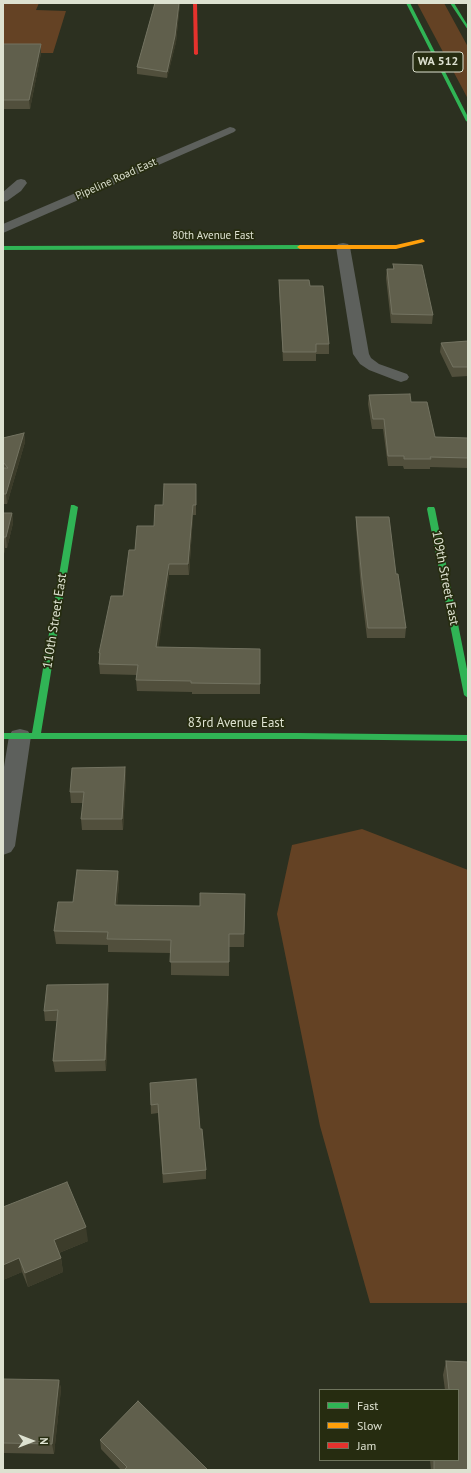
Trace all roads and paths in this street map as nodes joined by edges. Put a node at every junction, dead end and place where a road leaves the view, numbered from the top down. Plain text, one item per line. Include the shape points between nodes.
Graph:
1 (195, 3) edge
2 (408, 3) edge
3 (452, 3) edge
4 (468, 29) edge
5 (196, 54) dead end
6 (468, 121) edge
7 (230, 130) dead end
8 (21, 183) dead end
9 (3, 198) edge
10 (3, 229) edge
11 (422, 241) dead end
12 (343, 247) junction
13 (3, 248) edge
14 (401, 377) dead end
15 (74, 507) dead end
16 (431, 508) dead end
17 (468, 695) edge
18 (19, 736) edge
19 (468, 738) edge
20 (3, 846) edge

1 - 5 main road
2 - 6 main road, WA 512
3 - 4 main road
7 - 10 street, Pipeline Road East
8 - 9 street
11 - 12 main road, 80th Avenue East via 396,247
12 - 13 main road, 80th Avenue East
12 - 14 street via 361,354 365,361 374,367
15 - 18 main road, 110th Street East
16 - 17 main road, 109th Street East
18 - 19 main road, 83rd Avenue East
18 - 20 street, 110th Street East

